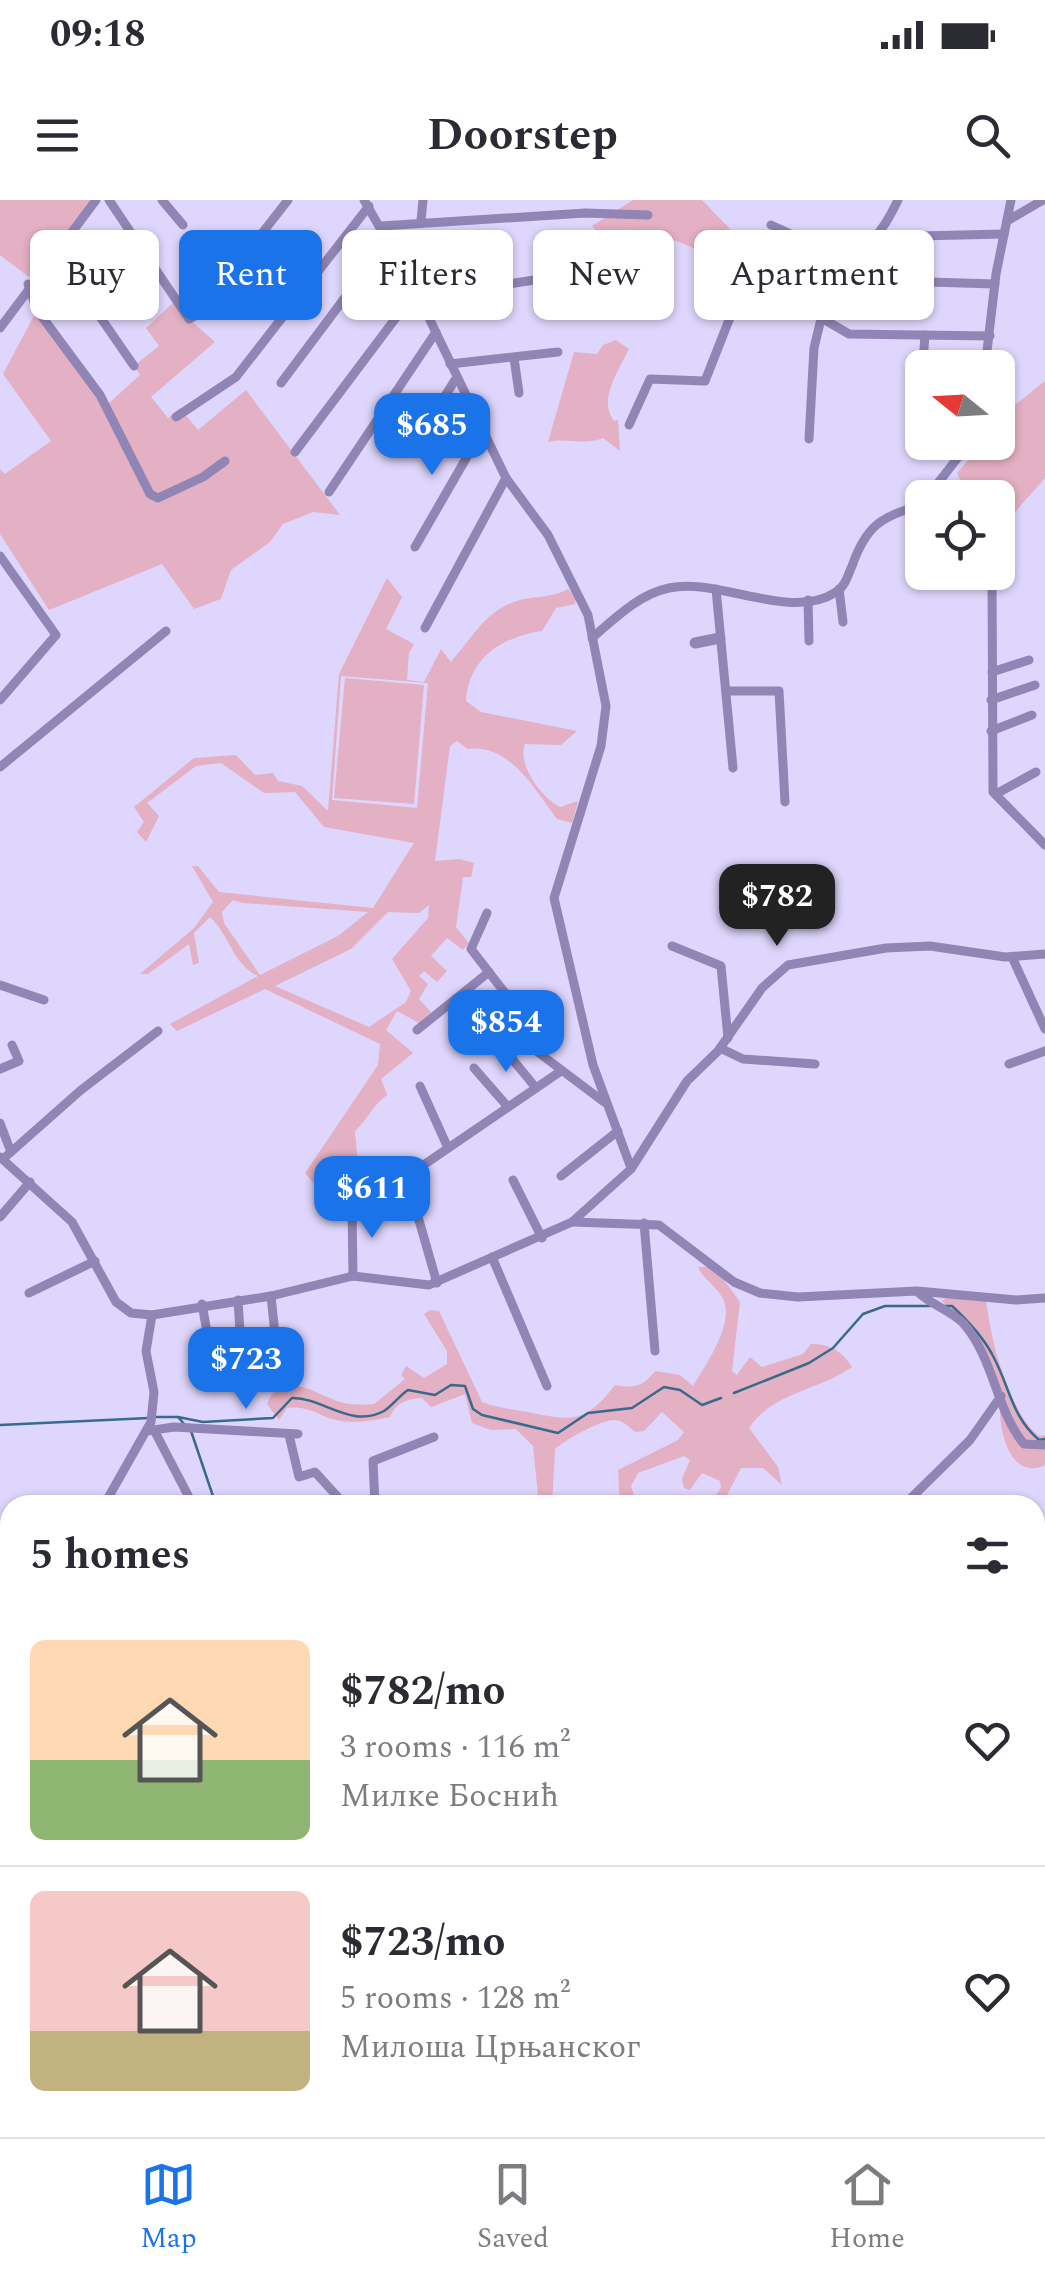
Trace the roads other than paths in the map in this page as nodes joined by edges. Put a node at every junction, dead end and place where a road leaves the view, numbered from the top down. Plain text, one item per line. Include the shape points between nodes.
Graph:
1 (96, 200) edge
2 (109, 200) edge
3 (123, 200) edge
4 (162, 200) edge
5 (288, 200) edge
6 (423, 200) edge
7 (587, 200) edge
8 (898, 200) edge
9 (1011, 200) edge
10 (1043, 200) edge
11 (367, 203) edge
12 (585, 213) junction
13 (648, 215) dead end
14 (121, 217) junction
15 (421, 220) junction
16 (1007, 221) junction
17 (183, 225) dead end
18 (771, 225) dead end
19 (381, 226) junction
20 (71, 230) edge
21 (383, 230) edge
22 (782, 230) edge
23 (880, 230) edge
24 (1004, 234) junction
25 (934, 236) edge
26 (30, 281) edge
27 (934, 282) edge
28 (28, 284) junction
29 (995, 284) junction
30 (342, 301) edge
31 (102, 320) edge
32 (398, 320) edge
33 (430, 320) edge
34 (729, 320) edge
35 (821, 320) edge
36 (826, 320) edge
37 (0, 328) edge
38 (436, 332) junction
39 (925, 334) junction
40 (990, 336) junction
41 (924, 350) edge
42 (988, 350) edge
43 (558, 352) dead end
44 (514, 358) junction
45 (450, 364) junction
46 (134, 366) dead end
47 (457, 378) junction
48 (281, 383) dead end
49 (519, 393) dead end
50 (176, 417) dead end
51 (628, 426) dead end
52 (483, 428) junction
53 (418, 437) dead end
54 (809, 438) dead end
55 (295, 452) dead end
56 (956, 460) edge
57 (225, 461) dead end
58 (506, 478) junction
59 (940, 480) edge
60 (329, 492) dead end
61 (905, 509) edge
62 (415, 547) dead end
63 (0, 556) edge
64 (716, 589) junction
65 (839, 589) junction
66 (994, 590) edge
67 (808, 600) junction
68 (843, 622) dead end
69 (425, 628) dead end
70 (166, 630) dead end
71 (592, 638) junction
72 (720, 638) junction
73 (809, 642) dead end
74 (695, 644) dead end
75 (1029, 660) dead end
76 (992, 672) junction
77 (1036, 685) dead end
78 (726, 691) junction
79 (0, 700) edge
80 (991, 700) junction
81 (1032, 715) dead end
82 (991, 731) junction
83 (0, 768) edge
84 (733, 768) dead end
85 (1036, 772) dead end
86 (996, 794) junction
87 (785, 802) dead end
88 (1045, 845) edge
89 (487, 913) dead end
90 (672, 946) dead end
91 (1045, 954) edge
92 (1012, 957) junction
93 (489, 972) junction
94 (0, 985) edge
95 (44, 1000) dead end
96 (1045, 1029) edge
97 (417, 1030) dead end
98 (158, 1031) dead end
99 (728, 1038) junction
100 (499, 1043) dead end
101 (12, 1045) dead end
102 (720, 1048) junction
103 (1045, 1050) edge
104 (815, 1064) dead end
105 (1009, 1064) dead end
106 (474, 1068) dead end
107 (0, 1069) edge
108 (560, 1071) junction
109 (420, 1086) dead end
110 (536, 1088) junction
111 (604, 1102) junction
112 (508, 1107) junction
113 (0, 1122) edge
114 (618, 1131) junction
115 (448, 1148) junction
116 (5, 1156) edge
117 (402, 1161) dead end
118 (632, 1169) junction
119 (406, 1176) junction
120 (561, 1176) dead end
121 (513, 1180) dead end
122 (30, 1182) junction
123 (352, 1206) dead end
124 (0, 1217) edge
125 (572, 1222) junction
126 (644, 1222) junction
127 (542, 1238) junction
128 (492, 1256) junction
129 (94, 1261) junction
130 (354, 1276) junction
131 (437, 1283) junction
132 (917, 1291) junction
133 (29, 1292) dead end
134 (271, 1296) junction
135 (1045, 1298) edge
136 (238, 1300) junction
137 (202, 1304) junction
138 (152, 1315) junction
139 (276, 1344) dead end
140 (655, 1351) dead end
141 (243, 1380) dead end
142 (216, 1382) dead end
143 (546, 1386) dead end
144 (1002, 1396) junction
145 (151, 1428) junction
146 (434, 1437) dead end
147 (1045, 1445) edge
148 (110, 1495) edge
149 (188, 1495) edge
150 (336, 1495) edge
151 (375, 1495) edge
152 (914, 1495) edge

1 - 20 street
2 - 14 street
3 - 14 street
4 - 17 street
5 - 14 street via 199,314 188,319
6 - 15 street
7 - 12 street
8 - 23 street
9 - 16 street
10 - 16 street
11 - 19 street
11 - 50 street via 236,377
12 - 13 street
12 - 15 street
15 - 19 street
16 - 24 street
18 - 22 street
19 - 21 street
24 - 25 street
24 - 29 street
26 - 28 street
27 - 29 street
28 - 37 street
28 - 57 street via 37,310 100,395 150,494 158,498
29 - 40 street
30 - 48 street
31 - 46 street
32 - 55 street
33 - 38 street
34 - 51 street via 705,381 650,379
35 - 54 street
36 - 39 street via 861,337
38 - 45 street
38 - 60 street
39 - 40 street
39 - 41 street
40 - 42 street
43 - 44 street
44 - 45 street
44 - 49 street
45 - 47 street
47 - 52 street
47 - 53 street
52 - 58 street
52 - 62 street
56 - 59 street
58 - 69 street
58 - 71 street via 548,536 588,615
61 - 65 street via 866,531
63 - 79 street via 56,635
64 - 67 street
64 - 71 street via 666,588
64 - 72 street
65 - 67 street
65 - 68 street
66 - 76 street
67 - 73 street
70 - 83 street
71 - 111 street via 606,688 601,746 554,898
72 - 74 street
72 - 78 street
75 - 76 street
76 - 80 street
77 - 80 street
78 - 84 street
78 - 87 street via 779,691
80 - 82 street
81 - 82 street
82 - 86 street
85 - 86 street
86 - 88 street
89 - 93 street via 471,949
90 - 99 street via 721,966
91 - 92 street
92 - 96 street
92 - 99 street via 930,946 788,966 762,988
93 - 97 street
93 - 108 street via 519,1010 531,1046
94 - 95 street
98 - 116 street
99 - 102 street
100 - 110 street
101 - 107 street via 18,1061
102 - 104 street via 743,1059
102 - 118 street via 687,1081
103 - 105 street
106 - 112 street
108 - 110 street
108 - 111 street
109 - 115 street
110 - 112 street
111 - 114 street
112 - 115 street
113 - 116 street
114 - 118 street
114 - 120 street
115 - 119 street
116 - 122 street
117 - 119 street
118 - 125 street
119 - 131 street
121 - 127 street
122 - 124 street
122 - 129 street via 72,1222
123 - 130 street
125 - 126 street
125 - 127 street
126 - 132 street via 659,1225 734,1282 760,1293
126 - 140 street
127 - 128 street
128 - 131 street
128 - 143 street
129 - 133 street
129 - 138 street via 124,1310
130 - 131 street
130 - 134 street
132 - 135 street
132 - 144 street via 962,1323
134 - 136 street
134 - 139 street
136 - 137 street
136 - 141 street
137 - 138 street
137 - 142 street
138 - 145 street via 146,1351
144 - 147 street via 1012,1430 1024,1444
144 - 152 street via 970,1440
145 - 148 street
145 - 149 street
145 - 150 street via 294,1434 298,1477 315,1472
146 - 151 street via 373,1461

